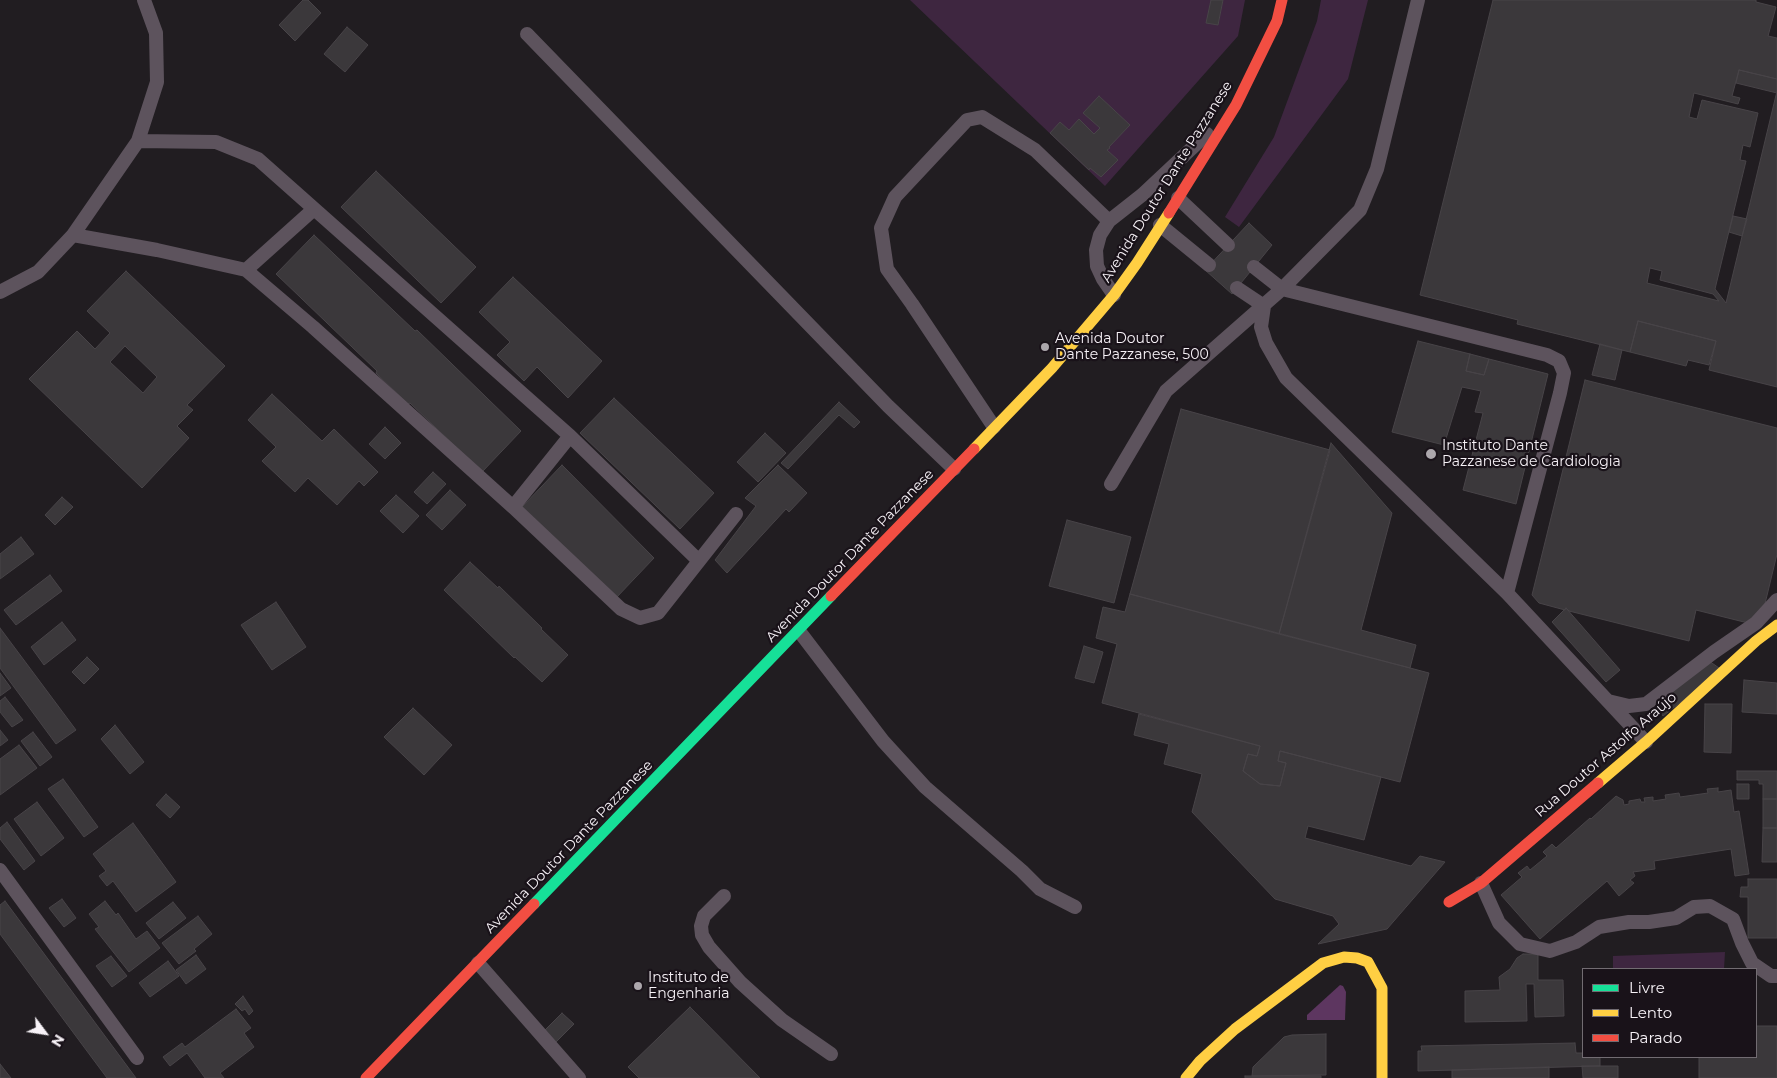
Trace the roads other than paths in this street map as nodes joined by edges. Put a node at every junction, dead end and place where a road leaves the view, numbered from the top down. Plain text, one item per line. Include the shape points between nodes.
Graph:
1 (144, 0) edge
2 (1282, 0) edge
3 (1418, 0) edge
4 (527, 34) dead end
5 (1236, 105) junction
6 (138, 141) junction
7 (1178, 198) junction
8 (314, 209) junction
9 (1109, 221) junction
10 (1160, 225) junction
11 (73, 235) junction
12 (1228, 245) dead end
13 (1209, 265) dead end
14 (1254, 267) dead end
15 (246, 270) junction
16 (1237, 288) dead end
17 (1282, 289) junction
18 (0, 292) edge
19 (1114, 295) junction
20 (1264, 306) junction
21 (994, 427) junction
22 (570, 436) junction
23 (954, 469) junction
24 (1111, 484) dead end
25 (513, 507) junction
26 (736, 514) dead end
27 (699, 561) junction
28 (1507, 593) junction
29 (1777, 600) edge
30 (1777, 624) edge
31 (799, 631) junction
32 (1607, 701) junction
33 (1646, 742) junction
34 (0, 870) edge
35 (1481, 883) junction
36 (724, 896) dead end
37 (1449, 902) dead end
38 (1074, 907) dead end
39 (478, 963) junction
40 (1777, 976) edge
41 (831, 1054) dead end
42 (136, 1058) dead end
43 (366, 1078) edge
44 (580, 1078) edge
45 (1186, 1078) edge
46 (1382, 1078) edge

1 - 6 lane via 156,33 156,82
2 - 5 street, Avenida Doutor Dante Pazzanese via 1277,21
3 - 17 lane via 1377,169 1360,210
4 - 23 lane via 888,406
5 - 7 street, Avenida Doutor Dante Pazzanese
5 - 9 lane via 1157,182
6 - 8 lane via 216,142 258,158
6 - 11 lane
7 - 10 street, Avenida Doutor Dante Pazzanese
7 - 12 lane
8 - 15 lane
8 - 22 lane
9 - 19 lane via 1100,235 1096,250 1097,266
9 - 21 lane via 1036,150 982,118 966,120 895,197 881,228 887,269
10 - 13 lane
10 - 19 street, Avenida Doutor Dante Pazzanese
11 - 15 lane
11 - 18 lane via 38,272
14 - 17 lane
15 - 25 lane
16 - 20 lane
17 - 20 lane
17 - 28 lane via 1547,355 1560,361 1564,373 1560,393
19 - 21 street, Avenida Doutor Dante Pazzanese via 1052,368
20 - 24 lane via 1166,392
20 - 28 lane via 1261,327 1266,343 1286,378
21 - 23 street, Avenida Doutor Dante Pazzanese
22 - 25 lane
22 - 27 lane
23 - 31 street, Avenida Doutor Dante Pazzanese
25 - 27 lane via 621,608 640,618 658,613
26 - 27 lane
28 - 32 lane
29 - 32 lane via 1756,623 1646,704 1629,706
30 - 33 street, Rua Doutor Astolfo Araújo
31 - 38 lane via 883,741 926,787 1040,889
31 - 39 street, Avenida Doutor Dante Pazzanese
32 - 33 lane
33 - 35 street, Rua Doutor Astolfo Araújo
34 - 42 lane
35 - 37 street, Rua Doutor Astolfo Araújo
35 - 40 lane via 1499,923 1520,944 1550,951 1576,942 1598,927 1676,918 1694,907 1710,906 1733,919 1752,963
36 - 41 lane via 704,916 701,926 709,947 740,982 782,1020
39 - 43 street, Avenida Doutor Dante Pazzanese
39 - 44 lane
45 - 46 street via 1235,1029 1323,963 1344,957 1368,962 1382,988

